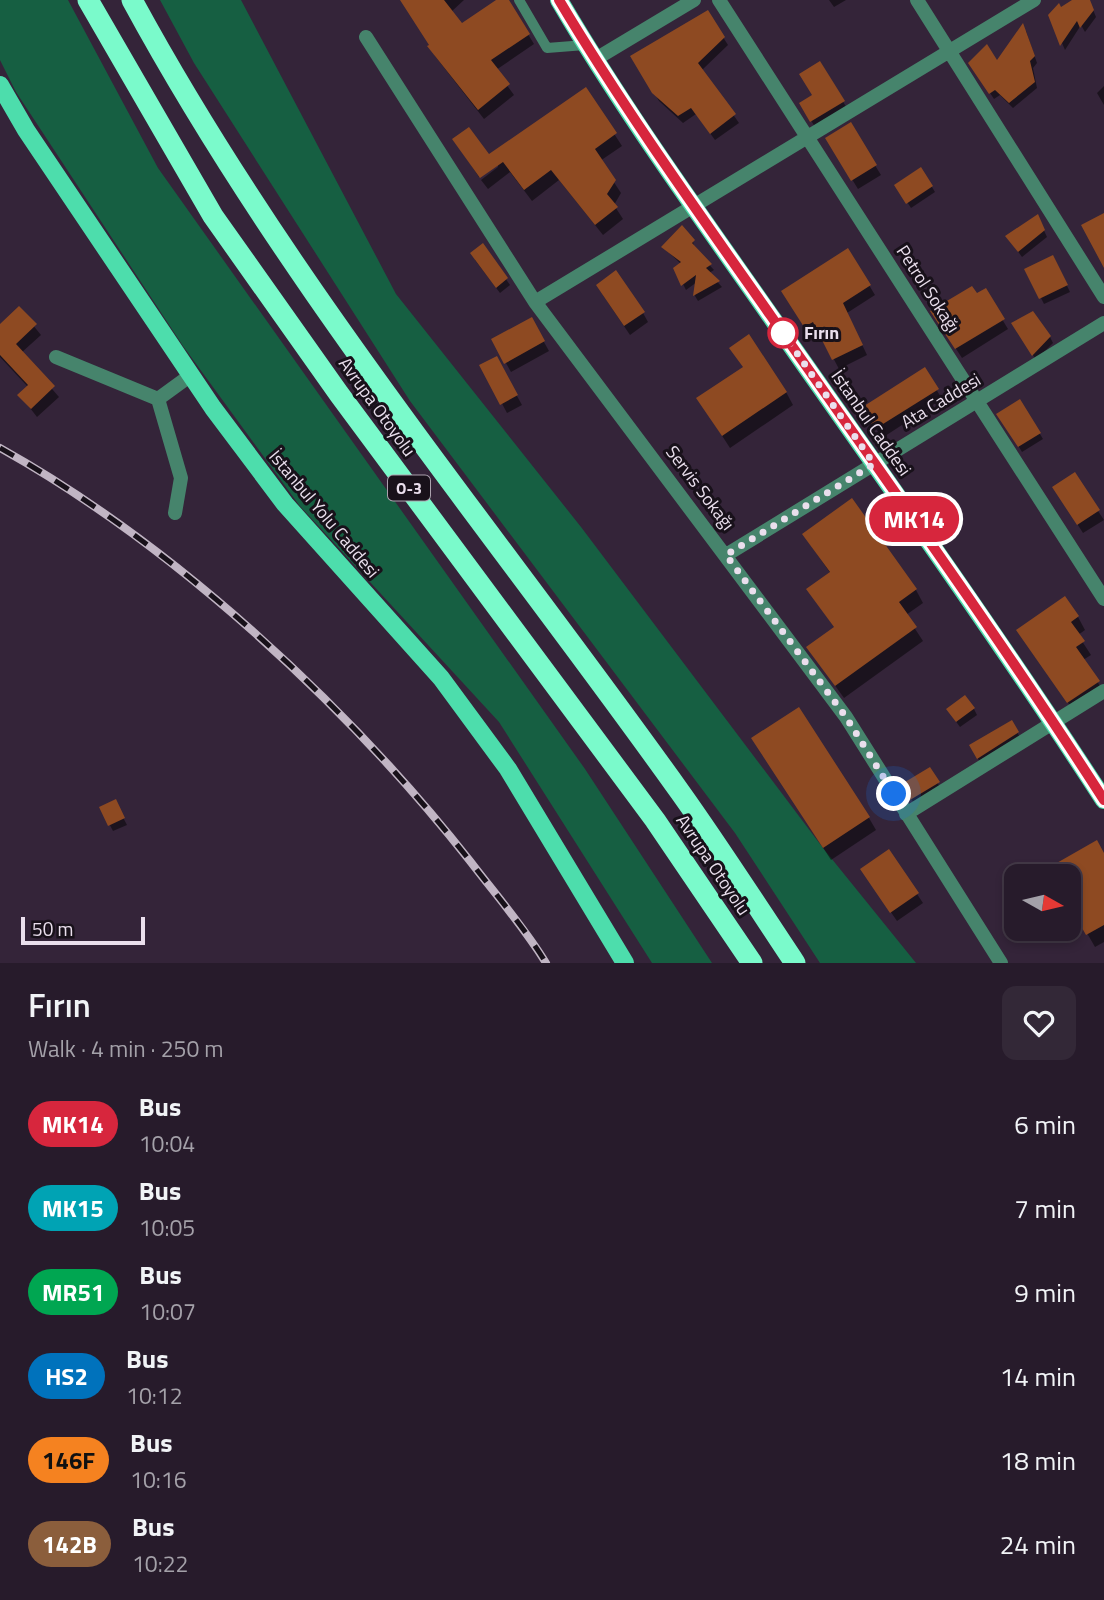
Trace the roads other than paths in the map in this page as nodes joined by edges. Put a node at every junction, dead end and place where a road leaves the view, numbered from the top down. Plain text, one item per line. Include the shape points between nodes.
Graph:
1 (88, 0) edge
2 (132, 0) edge
3 (519, 0) edge
4 (559, 0) edge
5 (694, 0) edge
6 (719, 0) edge
7 (916, 0) edge
8 (1034, 0) edge
9 (366, 37) dead end
10 (590, 52) junction
11 (948, 53) junction
12 (0, 85) edge
13 (804, 136) junction
14 (692, 206) junction
15 (1104, 297) edge
16 (535, 302) junction
17 (1104, 323) edge
18 (56, 357) dead end
19 (191, 375) junction
20 (158, 399) junction
21 (978, 400) junction
22 (874, 464) junction
23 (175, 513) dead end
24 (726, 555) junction
25 (1104, 599) edge
26 (1104, 691) edge
27 (1053, 722) junction
28 (1104, 800) edge
29 (906, 814) junction
30 (625, 963) edge
31 (752, 963) edge
32 (794, 963) edge
33 (1001, 963) edge

1 - 31 highway, Avrupa Otoyolu / O-3 via 214,216 338,394 655,820
2 - 32 highway, Avrupa Otoyolu / O-3 via 298,268 393,405 679,790
3 - 10 lane via 547,48
4 - 10 main road, İstanbul Caddesi
5 - 10 street
6 - 13 street, Petrol Sokağı
7 - 11 street
8 - 11 street
9 - 16 street, Servis Sokağı
10 - 14 main road, İstanbul Caddesi
11 - 13 street
11 - 15 street
12 - 19 main road, İstanbul Yolu Caddesi
13 - 14 street
13 - 21 street, Petrol Sokağı
14 - 16 street
14 - 22 main road, İstanbul Caddesi
16 - 24 street, Servis Sokağı
17 - 21 street, Ata Caddesi
18 - 20 street
19 - 20 street
19 - 30 main road, İstanbul Yolu Caddesi via 285,504 441,678 508,769
20 - 23 street via 181,478
21 - 22 street, Ata Caddesi
21 - 25 street, Petrol Sokağı
22 - 24 street, Ata Caddesi
22 - 27 main road, İstanbul Caddesi
24 - 29 street, Servis Sokağı via 846,717
26 - 27 street
27 - 28 main road, İstanbul Caddesi
27 - 29 street
29 - 33 street, Servis Sokağı

